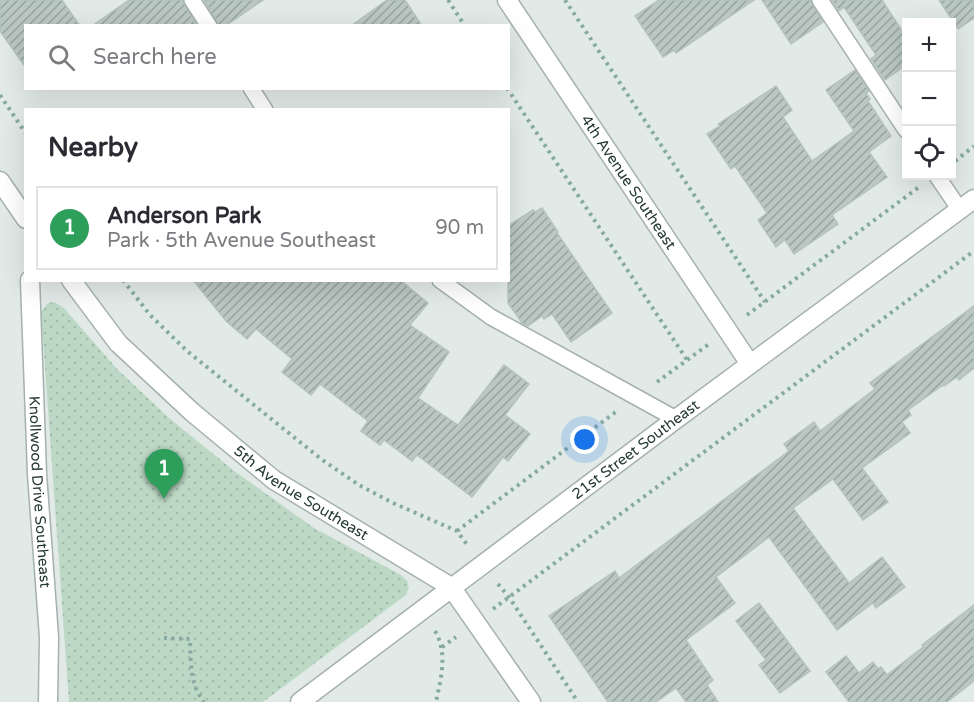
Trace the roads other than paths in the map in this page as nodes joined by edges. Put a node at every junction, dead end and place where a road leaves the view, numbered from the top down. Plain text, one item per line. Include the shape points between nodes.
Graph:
1 (192, 0) edge
2 (507, 0) edge
3 (820, 0) edge
4 (208, 24) edge
5 (252, 90) edge
6 (264, 108) edge
7 (903, 126) edge
8 (932, 180) edge
9 (0, 181) edge
10 (967, 205) edge
11 (24, 216) edge
12 (30, 282) edge
13 (72, 282) edge
14 (443, 282) edge
15 (750, 364) junction
16 (676, 419) junction
17 (451, 588) junction
18 (48, 702) edge
19 (300, 702) edge
20 (531, 702) edge

1 - 4 lane
2 - 15 street, 4th Avenue Southeast
3 - 7 lane
5 - 6 lane
8 - 10 lane
9 - 11 street
10 - 15 street, 21st Street Southeast
12 - 18 street, Knollwood Drive Southeast via 37,474 49,637
13 - 17 street, 5th Avenue Southeast via 118,343 192,412 274,480
14 - 16 lane via 491,317
15 - 16 street, 21st Street Southeast
16 - 17 street, 21st Street Southeast
17 - 19 street, 21st Street Southeast
17 - 20 street, 5th Avenue Southeast

